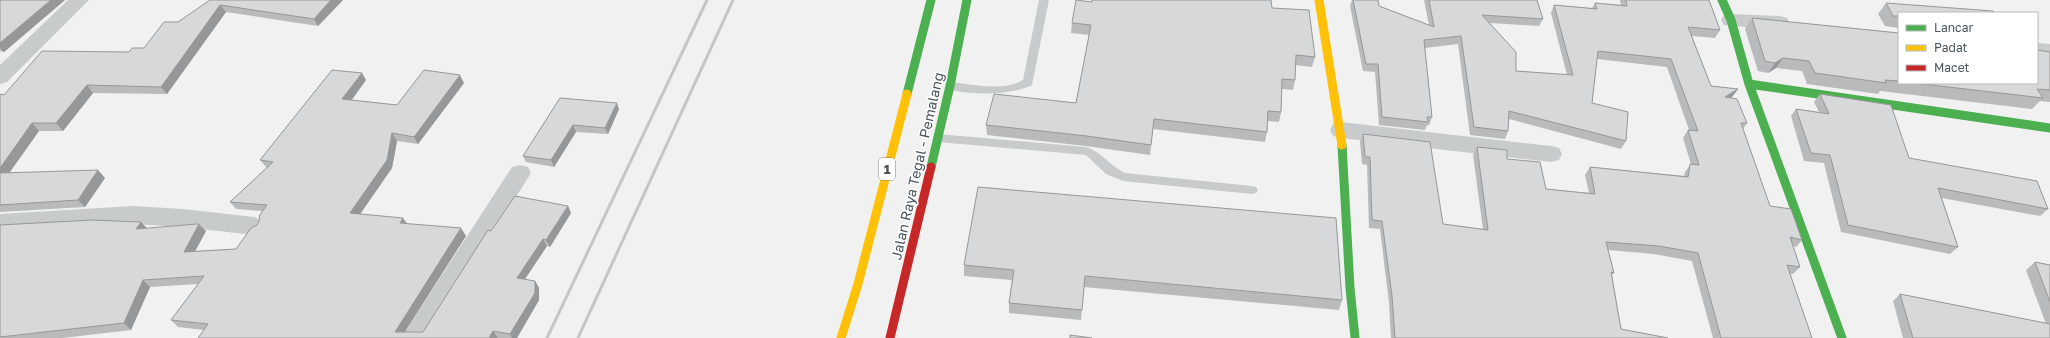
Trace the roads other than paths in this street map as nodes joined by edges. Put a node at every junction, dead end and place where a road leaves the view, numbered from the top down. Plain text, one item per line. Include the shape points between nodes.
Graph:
1 (79, 0) edge
2 (931, 0) edge
3 (968, 0) edge
4 (1044, 0) edge
5 (1319, 0) edge
6 (1722, 0) edge
7 (1731, 20) junction
8 (1796, 25) edge
9 (2038, 50) edge
10 (2050, 51) edge
11 (0, 77) edge
12 (1749, 84) junction
13 (950, 86) junction
14 (2050, 128) edge
15 (1341, 130) junction
16 (938, 138) junction
17 (1551, 154) dead end
18 (520, 173) dead end
19 (1252, 190) dead end
20 (0, 223) edge
21 (254, 226) edge
22 (413, 338) edge
23 (841, 338) edge
24 (890, 338) edge
25 (1355, 338) edge
26 (1842, 338) edge

1 - 11 street
2 - 23 main road, Jalan Raya Tegal - Pemalang / 1 via 858,284
3 - 13 main road, Jalan Raya Tegal - Pemalang
4 - 13 lane via 1028,82 1021,88 1009,90
5 - 15 main road
6 - 7 main road
7 - 8 street
7 - 12 main road
9 - 10 street
12 - 14 main road
12 - 26 main road
13 - 16 main road, Jalan Raya Tegal - Pemalang
15 - 17 street
15 - 25 main road
16 - 19 lane via 1086,151 1092,153 1110,171 1123,177
16 - 24 main road, Jalan Raya Tegal - Pemalang
18 - 22 street
20 - 21 street via 133,215

